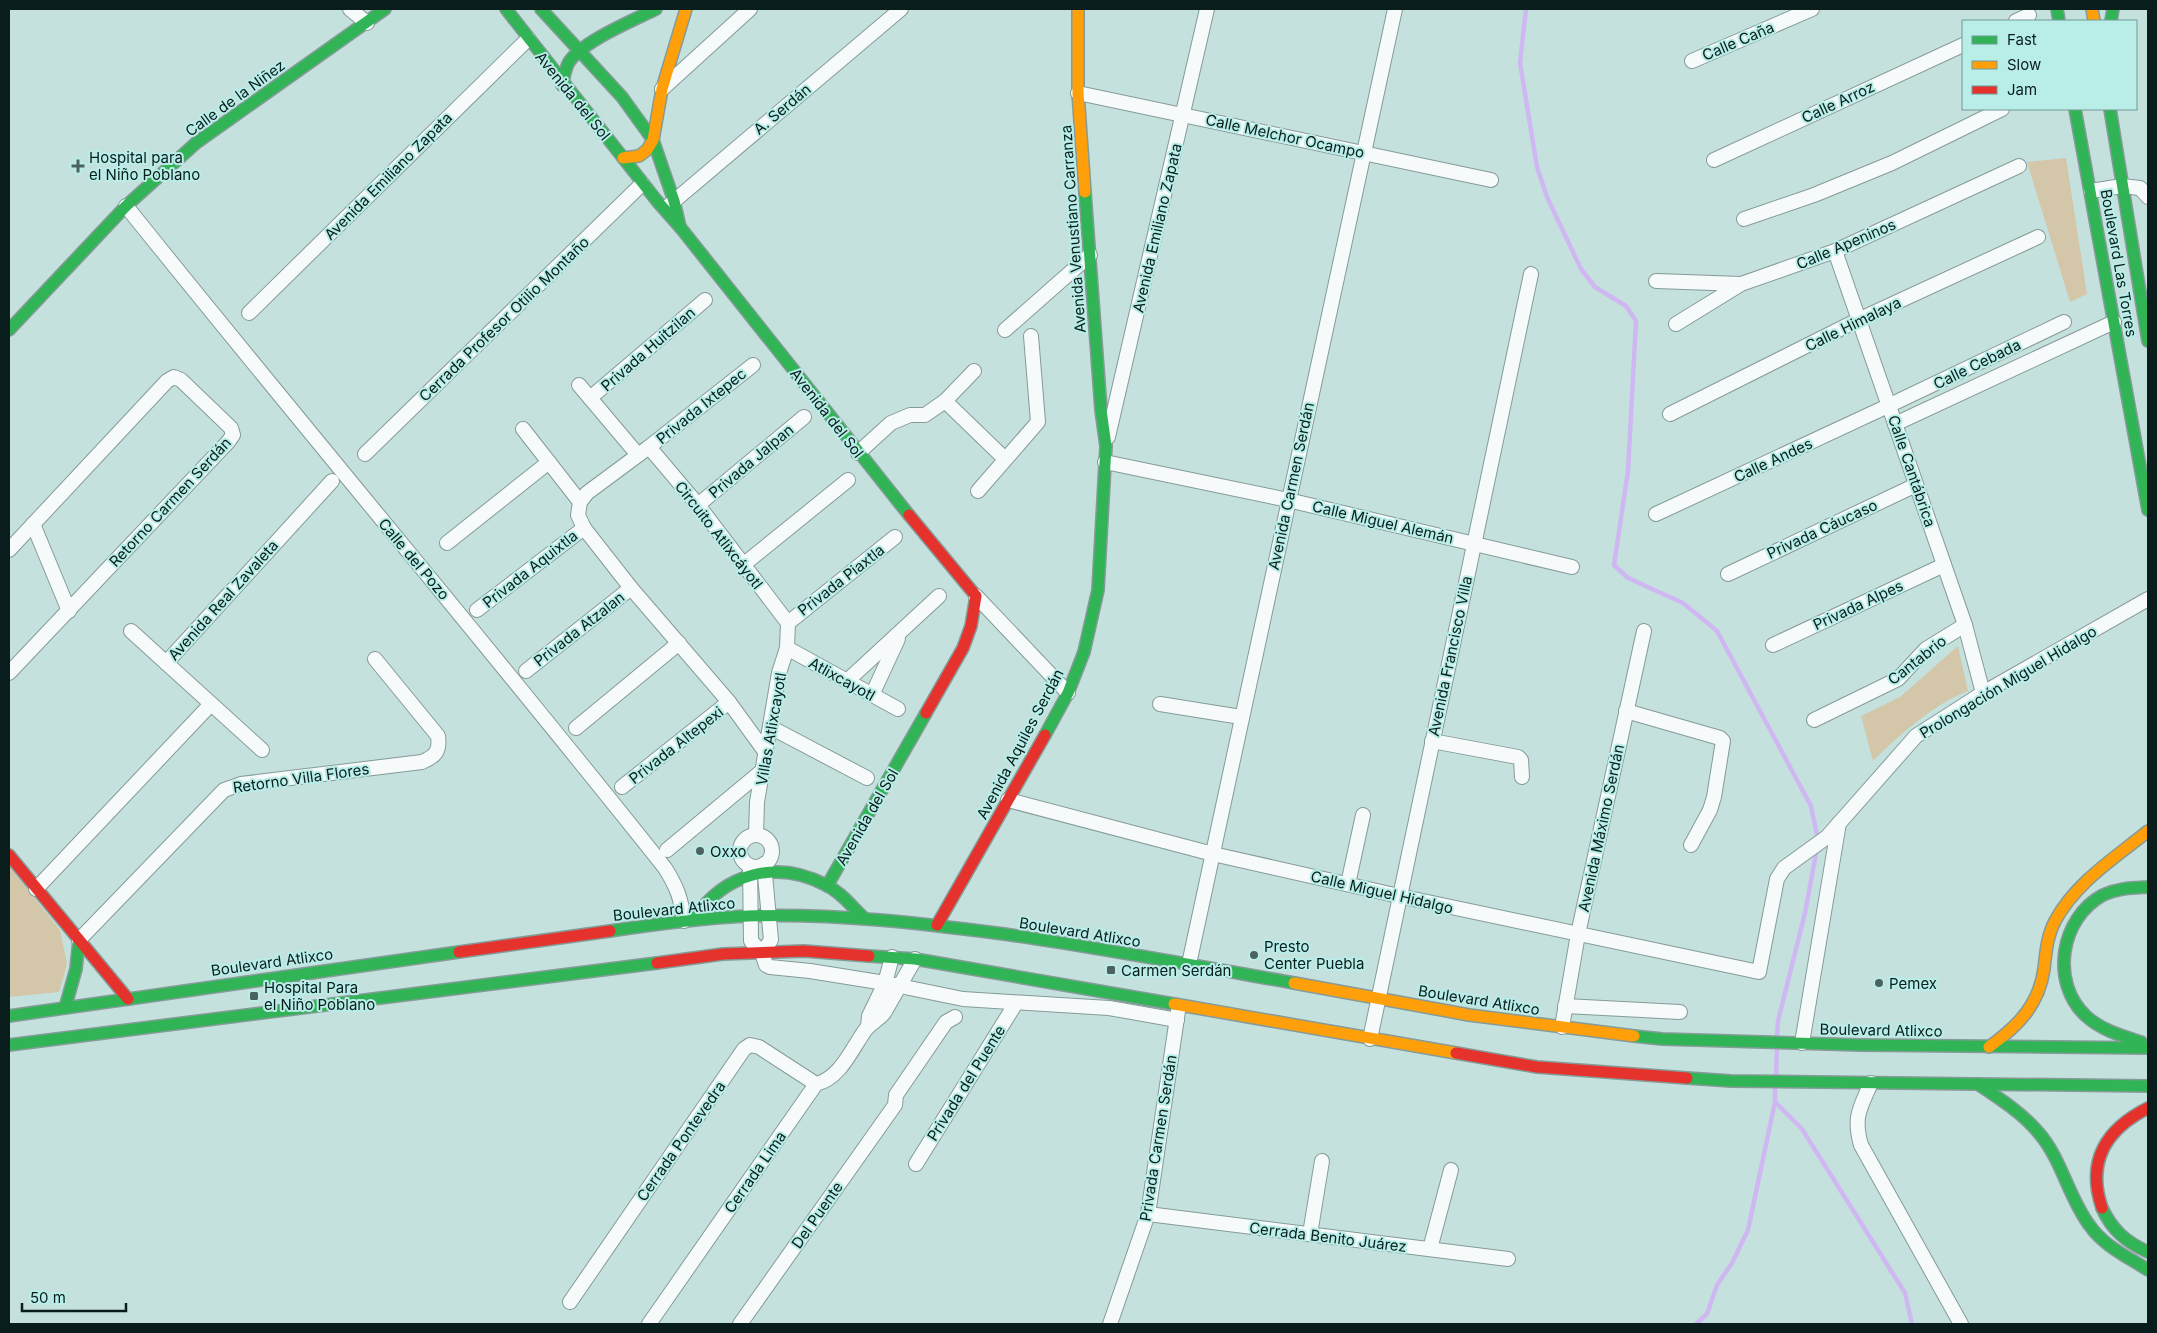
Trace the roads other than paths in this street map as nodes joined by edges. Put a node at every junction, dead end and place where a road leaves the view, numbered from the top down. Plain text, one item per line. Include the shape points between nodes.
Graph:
1 (350, 9) edge
2 (385, 9) edge
3 (506, 9) edge
4 (541, 9) edge
5 (656, 9) edge
6 (686, 9) edge
7 (750, 9) edge
8 (901, 9) edge
9 (1078, 9) edge
10 (1207, 9) edge
11 (1395, 9) edge
12 (1812, 9) edge
13 (367, 23) junction
14 (528, 39) junction
15 (1962, 45) edge
16 (580, 52) junction
17 (1692, 61) dead end
18 (562, 85) junction
19 (662, 88) junction
20 (1078, 93) junction
21 (2000, 110) edge
22 (2075, 110) edge
23 (2110, 110) edge
24 (1183, 114) junction
25 (653, 140) junction
26 (1365, 153) junction
27 (623, 158) junction
28 (1714, 160) dead end
29 (2019, 166) dead end
30 (1492, 180) dead end
31 (642, 184) junction
32 (2122, 186) junction
33 (2091, 191) junction
34 (2148, 197) edge
35 (674, 201) junction
36 (126, 206) junction
37 (664, 210) junction
38 (1744, 219) dead end
39 (680, 227) junction
40 (2038, 237) dead end
41 (1835, 251) junction
42 (1090, 255) junction
43 (1531, 274) dead end
44 (1656, 281) dead end
45 (1741, 284) junction
46 (705, 300) dead end
47 (2145, 305) edge
48 (249, 313) dead end
49 (1858, 320) junction
50 (2064, 322) dead end
51 (2114, 322) junction
52 (1676, 324) dead end
53 (9, 330) edge
54 (1005, 330) dead end
55 (1031, 336) dead end
56 (2148, 341) edge
57 (753, 365) dead end
58 (974, 371) dead end
59 (579, 385) dead end
60 (590, 398) junction
61 (945, 401) junction
62 (1890, 406) junction
63 (1670, 414) dead end
64 (804, 417) dead end
65 (1896, 424) junction
66 (523, 429) dead end
67 (1106, 446) junction
68 (644, 451) junction
69 (858, 453) junction
70 (365, 454) dead end
71 (1006, 459) junction
72 (548, 462) junction
73 (1105, 462) junction
74 (848, 480) dead end
75 (332, 481) dead end
76 (1916, 485) junction
77 (978, 491) dead end
78 (1288, 500) junction
79 (580, 502) junction
80 (698, 505) junction
81 (2148, 510) edge
82 (1656, 514) dead end
83 (33, 524) junction
84 (584, 528) junction
85 (895, 538) dead end
86 (447, 542) dead end
87 (1474, 544) junction
88 (9, 550) edge
89 (1944, 565) junction
90 (743, 566) junction
91 (1572, 567) dead end
92 (1728, 574) dead end
93 (631, 588) junction
94 (939, 596) dead end
95 (976, 596) junction
96 (2148, 599) edge
97 (477, 610) dead end
98 (69, 611) junction
99 (788, 623) junction
100 (1965, 625) junction
101 (130, 631) dead end
102 (1644, 631) dead end
103 (900, 634) junction
104 (680, 643) junction
105 (1773, 645) dead end
106 (787, 648) junction
107 (376, 659) dead end
108 (166, 663) junction
109 (526, 671) dead end
110 (9, 673) edge
111 (847, 681) junction
112 (1068, 694) junction
113 (1983, 694) junction
114 (872, 695) junction
115 (729, 702) junction
116 (211, 704) junction
117 (1160, 704) dead end
118 (898, 709) dead end
119 (1626, 712) junction
120 (1240, 717) junction
121 (1814, 720) dead end
122 (576, 728) dead end
123 (772, 728) junction
124 (1432, 741) junction
125 (262, 750) dead end
126 (766, 754) junction
127 (762, 771) junction
128 (1522, 777) dead end
129 (867, 778) dead end
130 (622, 787) dead end
131 (1008, 800) junction
132 (1363, 814) dead end
133 (1839, 823) junction
134 (2148, 831) edge
135 (756, 835) junction
136 (1691, 845) dead end
137 (667, 850) dead end
138 (1213, 854) junction
139 (9, 855) edge
140 (757, 870) junction
141 (1348, 884) junction
142 (827, 886) junction
143 (2148, 887) edge
144 (36, 889) junction
145 (1399, 896) junction
146 (750, 916) junction
147 (769, 916) junction
148 (864, 918) junction
149 (689, 920) junction
150 (937, 926) junction
151 (1578, 934) junction
152 (79, 940) junction
153 (762, 953) junction
154 (892, 957) junction
155 (915, 959) junction
156 (1188, 964) junction
157 (1759, 972) joint
158 (885, 983) junction
159 (899, 985) junction
160 (128, 998) junction
161 (1377, 998) junction
162 (963, 999) junction
163 (1153, 1001) junction
164 (21, 1002) dead end
165 (1016, 1003) junction
166 (1178, 1006) junction
167 (1565, 1006) junction
168 (65, 1008) junction
169 (1680, 1012) dead end
170 (14, 1015) edge
171 (1143, 1015) junction
172 (1177, 1020) junction
173 (868, 1027) junction
174 (1562, 1027) junction
175 (76, 1036) junction
176 (1370, 1039) junction
177 (1798, 1043) junction
178 (2148, 1044) edge
179 (9, 1045) edge
180 (1988, 1047) junction
181 (2148, 1048) edge
182 (9, 1054) edge
183 (1871, 1083) junction
184 (816, 1084) junction
185 (1978, 1084) junction
186 (2148, 1086) edge
187 (2148, 1108) edge
188 (1322, 1160) dead end
189 (916, 1164) dead end
190 (1452, 1170) dead end
191 (1148, 1214) junction
192 (1310, 1234) junction
193 (1430, 1249) junction
194 (2148, 1252) edge
195 (1508, 1259) dead end
196 (2148, 1270) edge
197 (570, 1302) dead end
198 (649, 1324) edge
199 (740, 1324) edge
200 (1110, 1324) edge
201 (1961, 1324) edge

1 - 13 street
2 - 13 main road, Calle de la Niñez
3 - 14 main road, Avenida del Sol
4 - 16 main road, Avenida del Sol
5 - 16 main road via 617,28
6 - 19 main road
7 - 19 street
8 - 35 street, A. Serdán
9 - 20 main road, Avenida Venustiano Carranza
10 - 24 street, Avenida Emiliano Zapata
11 - 26 street, Avenida Carmen Serdán
12 - 17 street, Calle Caña
13 - 36 main road, Calle de la Niñez via 196,143
14 - 18 main road, Avenida del Sol
14 - 48 street, Avenida Emiliano Zapata
15 - 28 street, Calle Arroz
16 - 18 main road via 567,66
16 - 25 main road, Avenida del Sol via 622,97
18 - 27 main road, Avenida del Sol
19 - 25 main road
20 - 24 street, Calle Melchor Ocampo
20 - 42 main road, Avenida Venustiano Carranza
21 - 38 street via 1892,163
22 - 33 main road, Boulevard Las Torres
23 - 32 main road, Boulevard Las Torres
24 - 26 street, Calle Melchor Ocampo
24 - 67 street, Avenida Emiliano Zapata
25 - 27 main road via 639,156
25 - 35 main road, Avenida del Sol
26 - 30 street, Calle Melchor Ocampo
26 - 78 street, Avenida Carmen Serdán
27 - 31 main road, Avenida del Sol
29 - 41 street, Calle Apeninos
31 - 37 main road, Avenida del Sol
31 - 70 street, Cerrada Profesor Otilio Montaño
32 - 33 street
32 - 34 street via 2140,188
32 - 47 main road, Boulevard Las Torres
33 - 51 main road, Boulevard Las Torres
35 - 37 street, A. Serdán
35 - 39 main road, Avenida del Sol
36 - 53 main road, Calle de la Niñez
36 - 149 street, Calle del Pozo via 665,868 676,885
37 - 39 main road, Avenida del Sol
39 - 69 main road, Avenida del Sol
40 - 49 street, Calle Himalaya
41 - 45 street, Calle Apeninos
41 - 49 street, Calle Cantábrica
42 - 54 street
42 - 67 main road, Avenida Venustiano Carranza via 1100,410
43 - 87 street, Avenida Francisco Villa
44 - 45 street
45 - 52 street, Calle Apeninos
46 - 60 street, Privada Huitzilan
47 - 56 main road, Boulevard Las Torres
49 - 62 street, Calle Cantábrica
49 - 63 street, Calle Himalaya
50 - 62 street, Calle Cebada
51 - 65 street
51 - 81 main road, Boulevard Las Torres
55 - 71 street via 1038,422
57 - 68 street, Privada Ixtepec
58 - 61 street
59 - 60 street, Circuito Atlixcáyotl
60 - 68 street, Circuito Atlixcáyotl
61 - 69 street via 925,415 910,415 891,423
61 - 71 street
62 - 65 street, Calle Cantábrica
62 - 82 street, Calle Andes
64 - 80 street, Privada Jalpan
65 - 76 street, Calle Cantábrica
66 - 72 street
67 - 73 main road, Avenida Aquiles Serdán
68 - 79 street, Privada Ixtepec via 587,493
68 - 80 street, Circuito Atlixcáyotl
69 - 95 main road, Avenida del Sol
71 - 77 street
72 - 79 street
72 - 86 street
73 - 78 street, Calle Miguel Alemán
73 - 112 main road, Avenida Aquiles Serdán via 1098,590 1084,652
74 - 90 street
75 - 108 street, Avenida Real Zavaleta
76 - 89 street, Calle Cantábrica
76 - 92 street, Privada Cáucaso
78 - 87 street, Calle Miguel Alemán
78 - 120 street, Avenida Carmen Serdán
79 - 84 street via 578,514
80 - 90 street, Circuito Atlixcáyotl
83 - 88 street, Retorno Carmen Serdán
83 - 98 street
83 - 98 street, Retorno Carmen Serdán via 174,377 231,428 233,434 228,442
84 - 93 street
84 - 97 street, Privada Aquixtla
85 - 99 street, Privada Piaxtla
87 - 91 street, Calle Miguel Alemán
87 - 124 street, Avenida Francisco Villa
89 - 100 street, Calle Cantábrica
89 - 105 street, Privada Alpes
90 - 99 street, Circuito Atlixcáyotl
93 - 104 street
93 - 109 street, Privada Atzalan
94 - 103 street
95 - 112 street, Avenida del Sol
95 - 142 main road, Avenida del Sol via 964,648
96 - 113 street, Prolongación Miguel Hidalgo
98 - 110 street, Retorno Carmen Serdán
99 - 106 street, Villas Atlixcayotl
100 - 113 street, Calle Cantábrica
100 - 121 street, Cantabrio via 1926,649 1898,679
101 - 108 street
102 - 119 street, Avenida Máximo Serdán
103 - 111 street
103 - 114 street
104 - 115 street
104 - 122 street
106 - 111 street, Atlixcayotl
106 - 123 street, Villas Atlixcayotl via 779,673
107 - 152 street, Retorno Villa Flores via 438,736 440,748 434,757 422,762 241,784 224,790
108 - 116 street, Avenida Real Zavaleta
111 - 114 street, Atlixcayotl
112 - 131 main road, Avenida Aquiles Serdán
113 - 133 street, Prolongación Miguel Hidalgo via 1916,736
114 - 118 street, Atlixcayotl
115 - 126 street
115 - 130 street, Privada Altepexi
116 - 125 street, Avenida Real Zavaleta
116 - 144 street
117 - 120 street
119 - 136 street via 1723,741 1710,810
119 - 151 street, Avenida Máximo Serdán
120 - 138 street, Avenida Carmen Serdán
123 - 126 street, Villas Atlixcayotl
123 - 129 street
124 - 128 street via 1518,756
124 - 145 street, Avenida Francisco Villa
126 - 127 street, Villas Atlixcayotl
127 - 135 street, Villas Atlixcayotl
127 - 137 street
131 - 138 street, Calle Miguel Hidalgo
131 - 150 main road, Avenida Aquiles Serdán
132 - 141 street
133 - 157 street, Prolongación Miguel Hidalgo via 1827,837 1784,868 1777,879
133 - 177 street
134 - 180 main road via 2091,878 2065,905 2050,933 2042,984 2032,1008 2024,1019
135 - 140 street via 766,839 771,847 771,857
135 - 140 street via 746,839 741,848 742,859
138 - 141 street, Calle Miguel Hidalgo
138 - 156 street, Avenida Carmen Serdán
139 - 144 main road
140 - 142 main road via 808,877
140 - 146 street
140 - 147 street
140 - 149 main road via 720,888
141 - 145 street, Calle Miguel Hidalgo
142 - 148 main road
143 - 178 main road via 2114,890 2084,909 2076,918 2066,941 2063,965 2068,990 2081,1011 2100,1027
144 - 152 main road
145 - 151 street, Calle Miguel Hidalgo
145 - 161 street, Avenida Francisco Villa
146 - 147 main road, Boulevard Atlixco
146 - 149 main road, Boulevard Atlixco
146 - 153 street via 751,941
147 - 148 main road, Boulevard Atlixco
147 - 153 street via 771,940
148 - 150 main road, Boulevard Atlixco
149 - 160 main road, Boulevard Atlixco
150 - 156 main road, Boulevard Atlixco
151 - 157 street, Calle Miguel Hidalgo
151 - 167 street, Avenida Máximo Serdán
152 - 160 main road
152 - 168 main road via 76,969
153 - 154 main road
153 - 158 street via 770,967
153 - 175 main road via 723,954
154 - 155 main road
154 - 158 street, Cerrada Lima
155 - 159 street, Cerrada Lima
155 - 163 main road
156 - 161 main road, Boulevard Atlixco
158 - 159 street
158 - 173 street, Cerrada Lima via 872,1007
159 - 162 street
159 - 173 street, Cerrada Lima via 884,1013
160 - 168 main road, Boulevard Atlixco
161 - 174 main road, Boulevard Atlixco via 1469,1015
161 - 176 street, Avenida Francisco Villa
162 - 165 street
162 - 199 street, Del Puente via 954,1027 910,1092 895,1105
163 - 166 main road
163 - 171 street
164 - 168 main road
165 - 171 street via 1109,1008
165 - 189 street, Privada del Puente
166 - 172 street, Privada Carmen Serdán
166 - 176 main road
167 - 169 street
167 - 174 street, Avenida Máximo Serdán
168 - 170 main road, Boulevard Atlixco
171 - 172 street
172 - 191 street, Privada Carmen Serdán
173 - 184 street, Cerrada Lima via 834,1076
174 - 177 main road, Boulevard Atlixco via 1662,1039
175 - 179 main road
175 - 182 main road via 42,1050
176 - 183 main road via 1537,1067 1731,1081
177 - 180 main road, Boulevard Atlixco
180 - 181 main road, Boulevard Atlixco
183 - 185 main road
183 - 201 street via 1858,1110 1856,1129 1861,1145
184 - 197 street, Cerrada Pontevedra via 759,1047 750,1045 744,1049
184 - 198 street, Cerrada Lima
185 - 186 main road
185 - 196 main road via 2038,1131 2052,1150 2090,1227 2105,1243
187 - 194 main road via 2126,1119 2110,1136 2099,1158 2096,1183 2101,1208 2114,1229 2132,1245
188 - 192 street
190 - 193 street
191 - 192 street, Cerrada Benito Juárez
191 - 200 street, Privada Carmen Serdán
192 - 193 street, Cerrada Benito Juárez
193 - 195 street, Cerrada Benito Juárez

